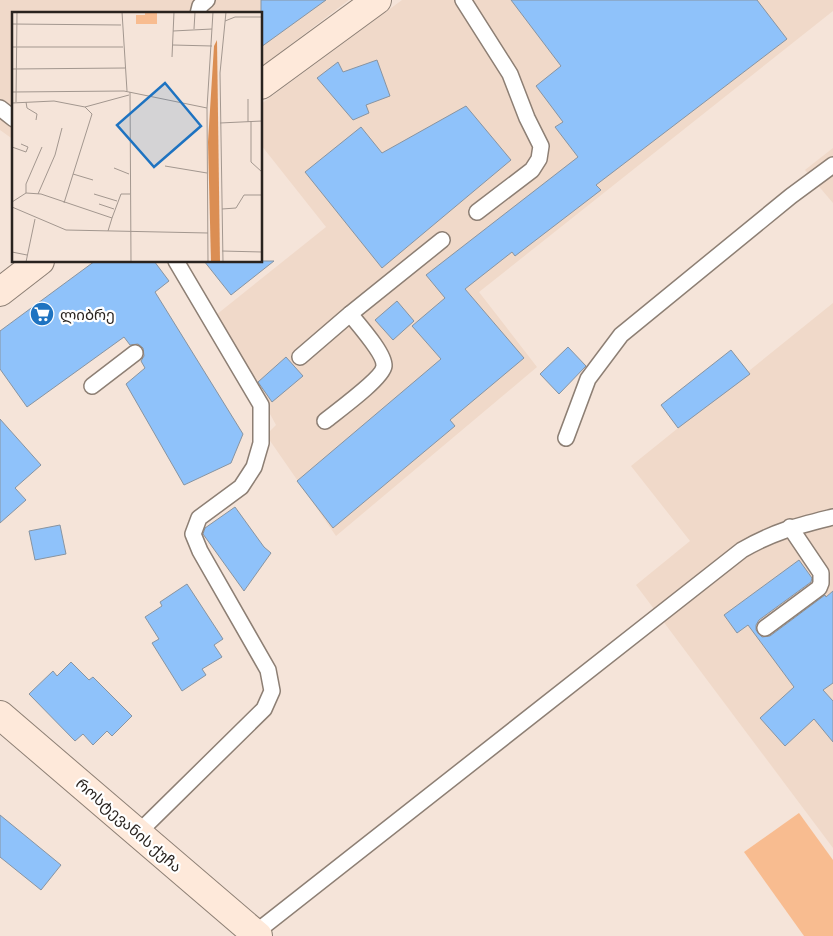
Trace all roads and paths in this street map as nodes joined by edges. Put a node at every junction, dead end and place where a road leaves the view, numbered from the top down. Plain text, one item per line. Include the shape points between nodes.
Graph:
1 (207, 0) edge
2 (377, 0) edge
3 (463, 0) edge
4 (198, 12) edge
5 (262, 84) edge
6 (0, 108) edge
7 (12, 117) edge
8 (833, 165) edge
9 (477, 212) dead end
10 (442, 240) dead end
11 (39, 262) edge
12 (176, 262) edge
13 (0, 292) edge
14 (350, 314) junction
15 (136, 353) dead end
16 (300, 357) dead end
17 (92, 386) dead end
18 (325, 421) dead end
19 (566, 438) dead end
20 (833, 517) edge
21 (790, 527) junction
22 (765, 628) dead end
23 (0, 715) edge
24 (138, 833) junction
25 (257, 935) edge

1 - 4 lane
2 - 5 street
3 - 9 lane via 510,74 541,146 539,159 532,170
6 - 7 lane
8 - 19 lane via 621,335 588,379
10 - 14 lane
11 - 13 street
12 - 24 lane via 196,308 261,405 261,443 254,467 241,487 198,518 193,534 268,670 272,691 264,709
14 - 16 lane
14 - 18 lane via 382,356 384,366 379,376
15 - 17 lane
20 - 21 lane
21 - 22 lane via 821,573 821,583
21 - 25 lane via 742,550
23 - 24 street, როსტევანის ქუჩა
24 - 25 street, როსტევანის ქუჩა

